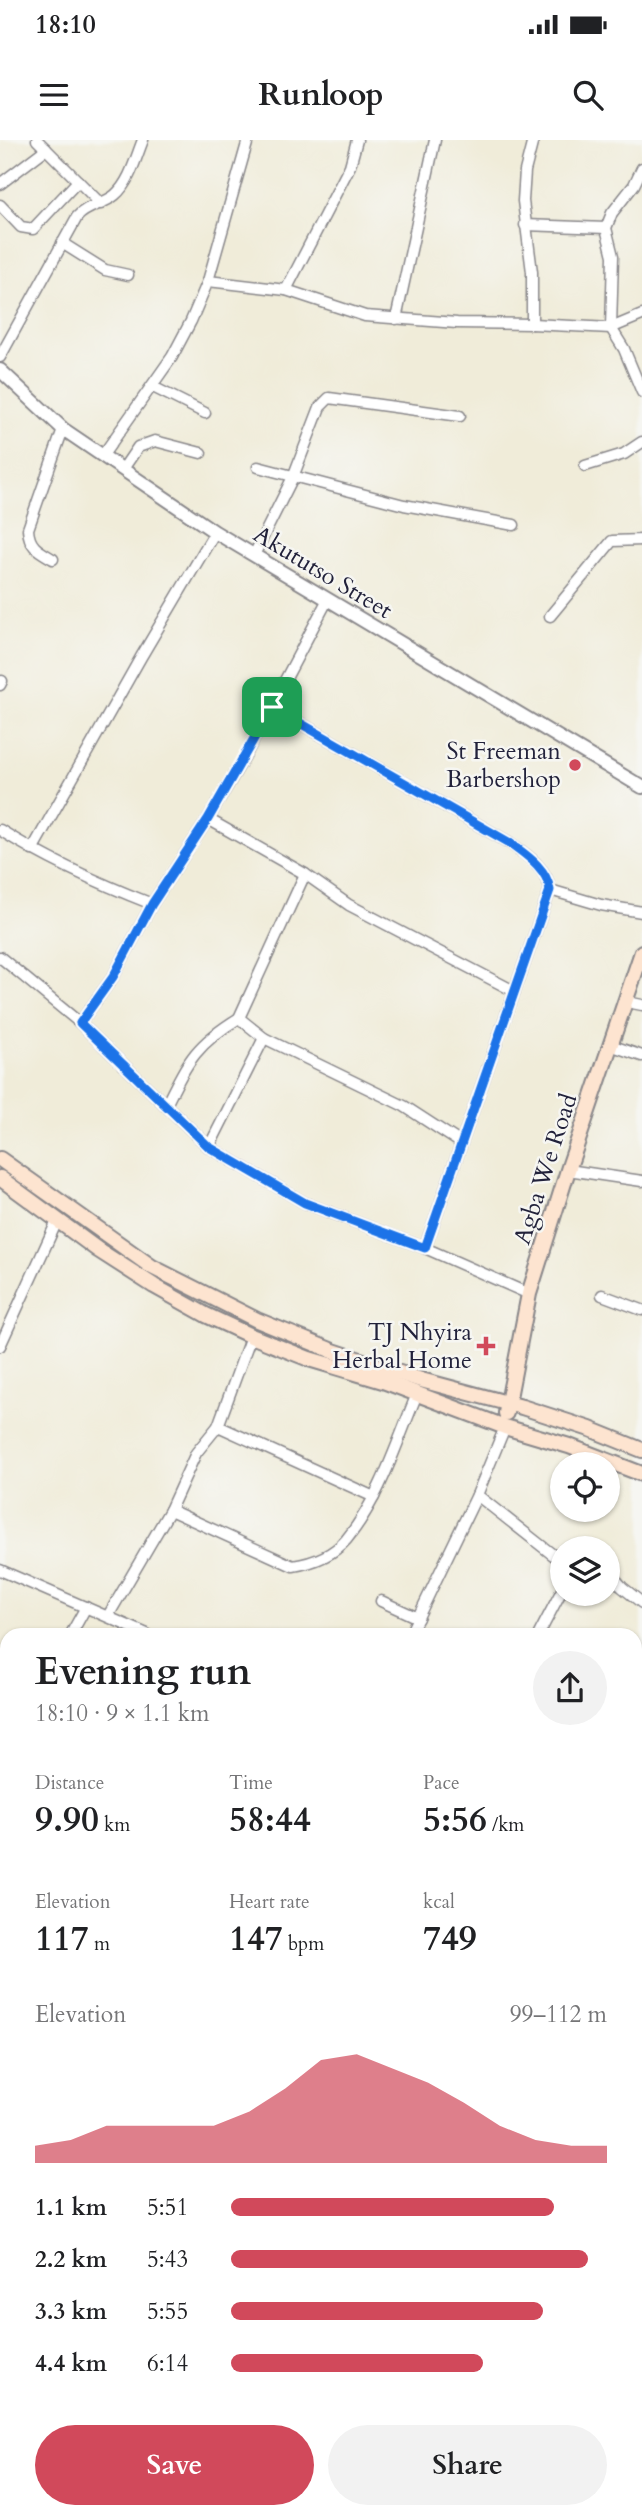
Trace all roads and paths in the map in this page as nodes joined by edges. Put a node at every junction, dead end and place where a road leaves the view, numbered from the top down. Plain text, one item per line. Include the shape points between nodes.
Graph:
1 (37, 140) edge
2 (144, 140) edge
3 (248, 140) edge
4 (357, 140) edge
5 (435, 140) edge
6 (533, 140) edge
7 (46, 149) junction
8 (642, 168) edge
9 (78, 181) junction
10 (0, 184) edge
11 (101, 204) junction
12 (0, 205) edge
13 (525, 225) junction
14 (606, 228) junction
15 (62, 243) junction
16 (128, 275) dead end
17 (208, 281) junction
18 (286, 290) junction
19 (642, 316) edge
20 (396, 319) junction
21 (533, 324) junction
22 (611, 328) junction
23 (0, 357) edge
24 (0, 370) edge
25 (153, 387) junction
26 (642, 392) edge
27 (205, 413) dead end
28 (460, 415) dead end
29 (63, 429) junction
30 (642, 442) edge
31 (201, 453) dead end
32 (103, 455) junction
33 (585, 466) dead end
34 (258, 467) dead end
35 (122, 469) junction
36 (293, 477) junction
37 (514, 525) dead end
38 (215, 532) junction
39 (642, 540) edge
40 (254, 555) junction
41 (53, 559) dead end
42 (328, 599) junction
43 (550, 616) dead end
44 (272, 707) junction
45 (642, 787) edge
46 (208, 819) junction
47 (0, 830) edge
48 (32, 850) junction
49 (305, 874) junction
50 (550, 890) junction
51 (152, 904) junction
52 (642, 912) edge
53 (642, 952) edge
54 (0, 957) edge
55 (514, 991) junction
56 (627, 1002) junction
57 (642, 1005) edge
58 (239, 1018) junction
59 (80, 1023) junction
60 (264, 1038) junction
61 (610, 1045) junction
62 (642, 1056) edge
63 (166, 1105) junction
64 (461, 1143) junction
65 (209, 1147) junction
66 (0, 1159) edge
67 (568, 1170) junction
68 (0, 1178) edge
69 (642, 1181) edge
70 (58, 1219) junction
71 (425, 1248) junction
72 (529, 1294) junction
73 (602, 1295) dead end
74 (642, 1310) edge
75 (251, 1336) junction
76 (0, 1346) edge
77 (418, 1394) junction
78 (506, 1405) junction
79 (218, 1426) junction
80 (505, 1427) junction
81 (642, 1450) edge
82 (642, 1474) edge
83 (477, 1495) junction
84 (374, 1497) junction
85 (170, 1510) junction
86 (550, 1553) edge
87 (0, 1570) edge
88 (620, 1585) edge
89 (381, 1601) dead end
90 (642, 1603) edge
91 (554, 1606) edge
92 (86, 1607) junction
93 (108, 1616) junction
94 (418, 1618) junction
95 (74, 1628) edge
96 (134, 1628) edge
97 (413, 1628) edge
98 (542, 1628) edge

1 - 7 street
2 - 11 street via 124,184
3 - 17 street
4 - 18 street via 350,166
5 - 20 street
6 - 13 street via 525,171
7 - 9 street
7 - 10 street
8 - 14 street
9 - 11 street
9 - 12 street via 33,229 21,227
11 - 15 street via 82,210
13 - 14 street
13 - 21 street via 533,272
14 - 22 street via 613,256
15 - 16 street via 105,270
15 - 23 street
17 - 18 street
17 - 25 street
18 - 20 street via 365,316
19 - 22 street
20 - 21 street
21 - 22 street
22 - 26 street
24 - 29 street, Akututso Street
25 - 27 street
25 - 32 street
28 - 36 street via 329,398 320,407
29 - 32 street, Akututso Street
29 - 41 street via 28,529 34,548
30 - 33 street via 625,454
31 - 35 street via 155,441 138,447
32 - 35 street, Akututso Street
34 - 36 street
35 - 38 street, Akututso Street
36 - 37 street via 404,505
36 - 40 street
38 - 40 street, Akututso Street
38 - 48 street
39 - 43 street via 612,541
40 - 42 street, Akututso Street
42 - 44 street
42 - 45 street, Akututso Street
44 - 46 street
44 - 50 street via 510,843 544,873
46 - 49 street
46 - 51 street
47 - 48 street
48 - 51 street via 92,881
49 - 55 street via 349,905
49 - 58 street
50 - 52 street
50 - 55 street
51 - 59 street via 113,977
53 - 56 main road, Agba We Road
54 - 59 street
55 - 64 street
56 - 57 street
56 - 61 main road, Agba We Road
58 - 60 street
58 - 63 street via 200,1045
59 - 63 street
60 - 64 street via 404,1106
60 - 65 street
61 - 62 street
61 - 67 main road, Agba We Road
63 - 65 street
64 - 71 street
65 - 71 street via 305,1203
66 - 78 main road via 152,1268 257,1320 333,1351
67 - 69 street
67 - 72 main road, Agba We Road
68 - 70 main road
70 - 75 main road via 154,1286
70 - 76 street
71 - 72 street
72 - 78 main road, Agba We Road
73 - 74 street
75 - 77 main road
75 - 79 street
77 - 80 main road
77 - 84 street
78 - 80 main road, Agba We Road
78 - 81 main road via 579,1425
79 - 84 street
79 - 85 street via 196,1453
80 - 82 main road
80 - 83 street
83 - 86 street
83 - 94 street
84 - 85 street via 345,1542 310,1563 293,1566
85 - 93 street
87 - 92 street
88 - 90 street
89 - 94 street
91 - 98 street
92 - 93 street
92 - 95 street
93 - 96 street
94 - 97 street

